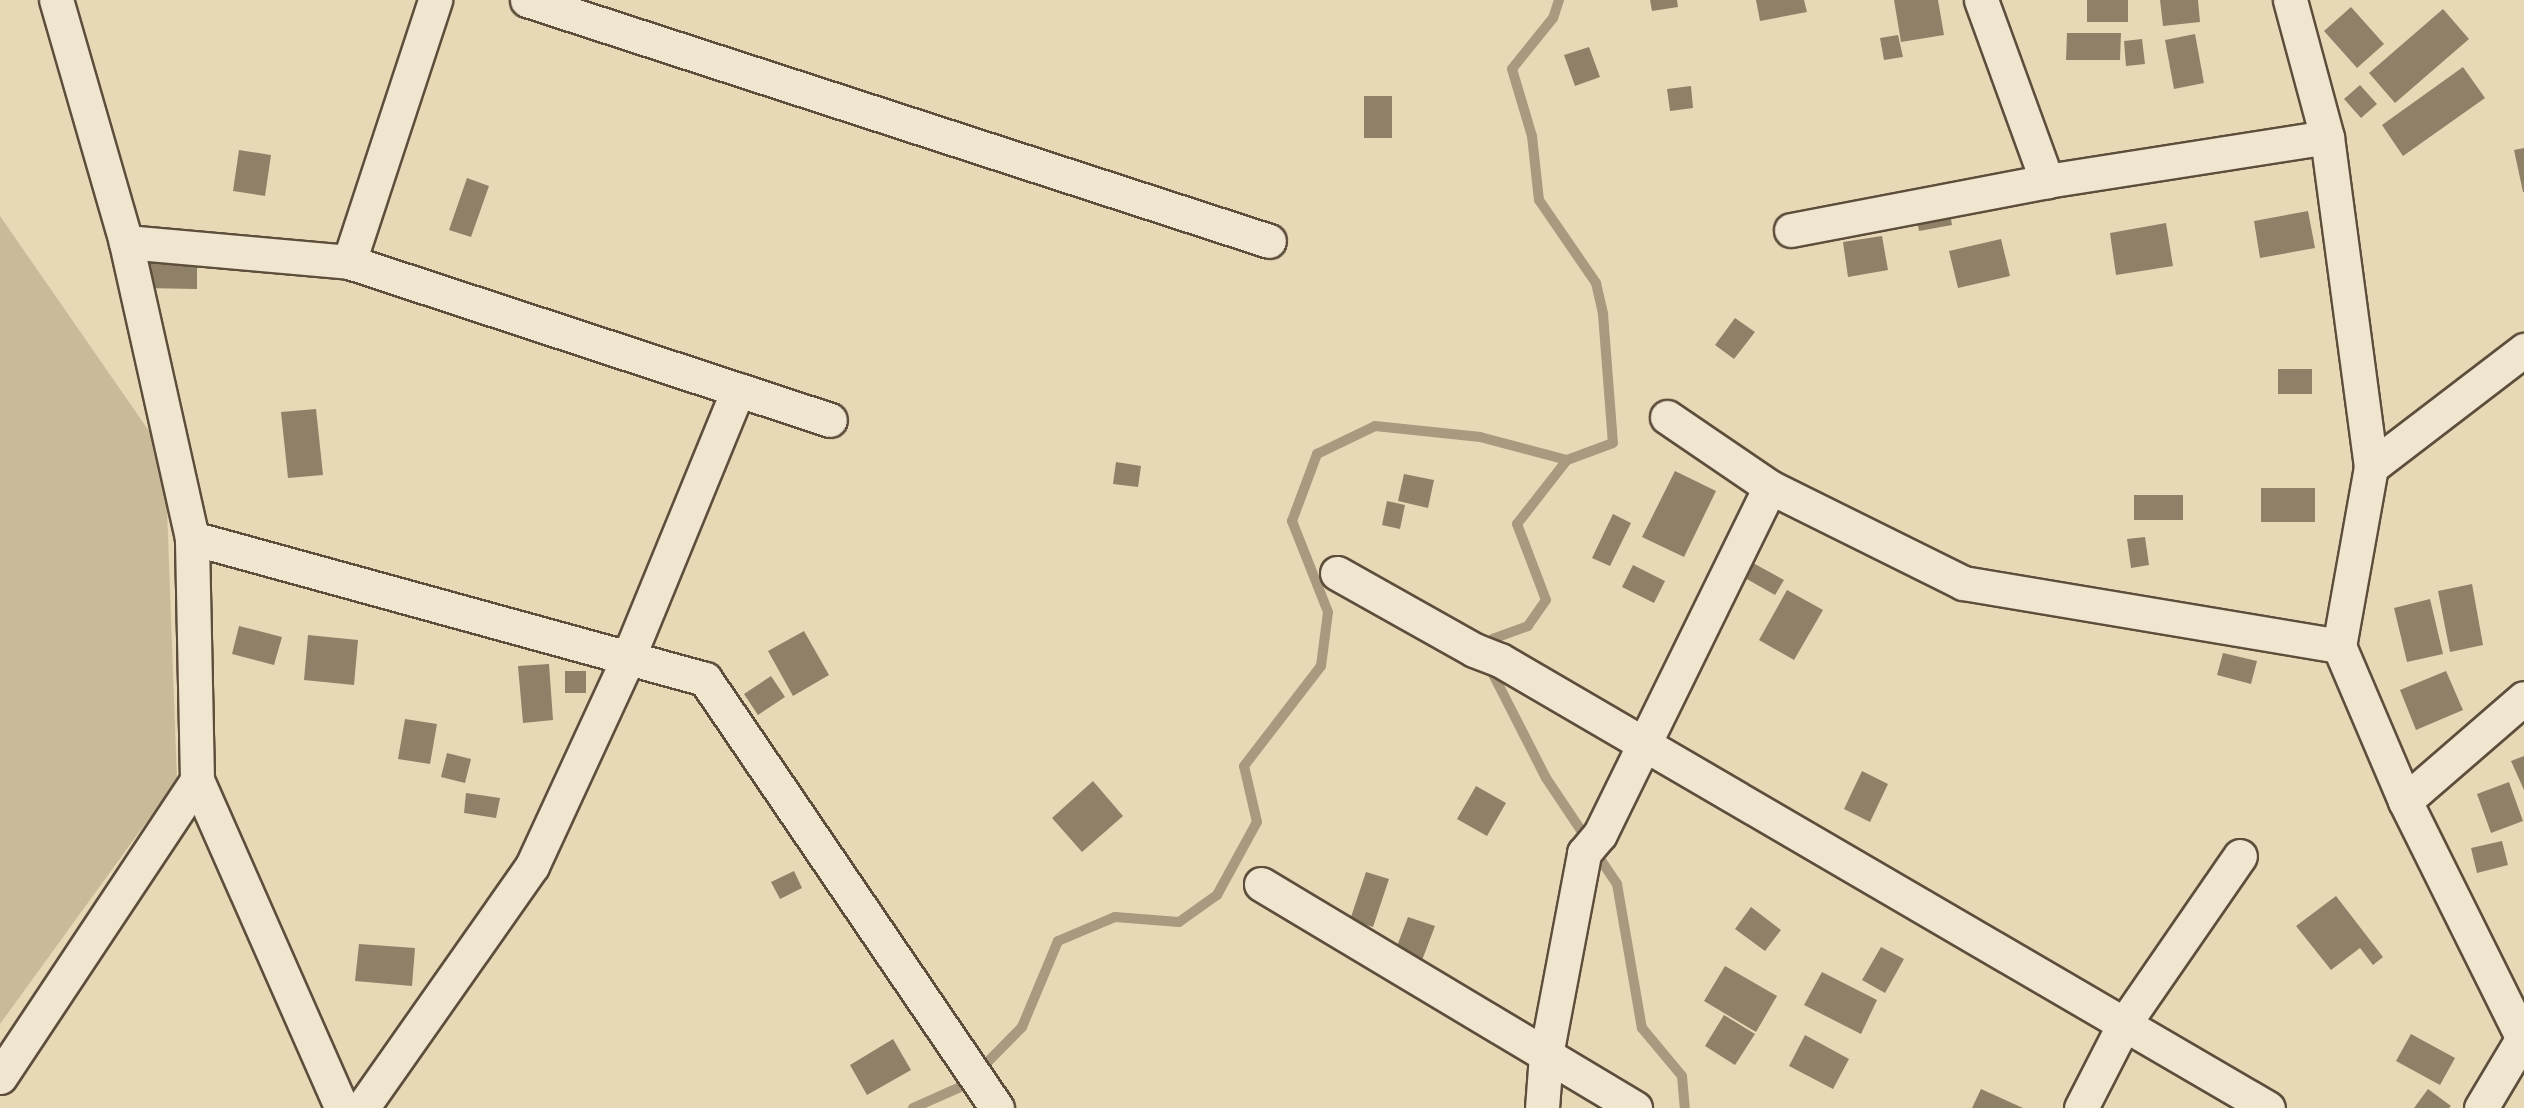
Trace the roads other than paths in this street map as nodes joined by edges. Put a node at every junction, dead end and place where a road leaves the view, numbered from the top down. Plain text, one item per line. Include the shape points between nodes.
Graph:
1 (56, 0) edge
2 (435, 0) edge
3 (527, 0) edge
4 (1981, 0) edge
5 (2290, 0) edge
6 (2327, 137) junction
7 (2047, 181) junction
8 (1791, 230) dead end
9 (126, 242) junction
10 (1269, 242) dead end
11 (349, 262) junction
12 (2524, 350) edge
13 (738, 390) junction
14 (1667, 417) dead end
15 (830, 420) dead end
16 (2371, 467) junction
17 (1770, 487) junction
18 (192, 538) junction
19 (1337, 573) dead end
20 (2339, 646) junction
21 (628, 658) junction
22 (2524, 698) edge
23 (1643, 744) junction
24 (197, 780) junction
25 (2405, 801) junction
26 (2240, 856) dead end
27 (1261, 884) dead end
28 (2124, 1024) junction
29 (2523, 1037) edge
30 (1546, 1055) junction
31 (0, 1077) edge
32 (983, 1086) edge
33 (342, 1108) edge
34 (362, 1108) edge
35 (1542, 1108) edge
36 (1635, 1108) edge
37 (2081, 1108) edge
38 (2268, 1108) edge
39 (2481, 1108) edge

1 - 9 street
2 - 11 street
3 - 10 street
4 - 7 street
5 - 6 street
6 - 7 street
6 - 16 street
7 - 8 street
9 - 11 street
9 - 18 street
11 - 13 street
12 - 16 street
13 - 15 street
13 - 21 street
14 - 17 street
16 - 20 street
17 - 20 street via 1963,583
17 - 23 street
18 - 21 street
18 - 24 street
19 - 23 street
20 - 25 street
21 - 32 street via 705,679
21 - 34 street via 532,866
22 - 25 street
23 - 28 street
23 - 30 street via 1592,844
24 - 31 street
24 - 33 street
25 - 29 street
26 - 28 street
27 - 30 street
28 - 37 street
28 - 38 street
29 - 39 street
30 - 35 street
30 - 36 street

